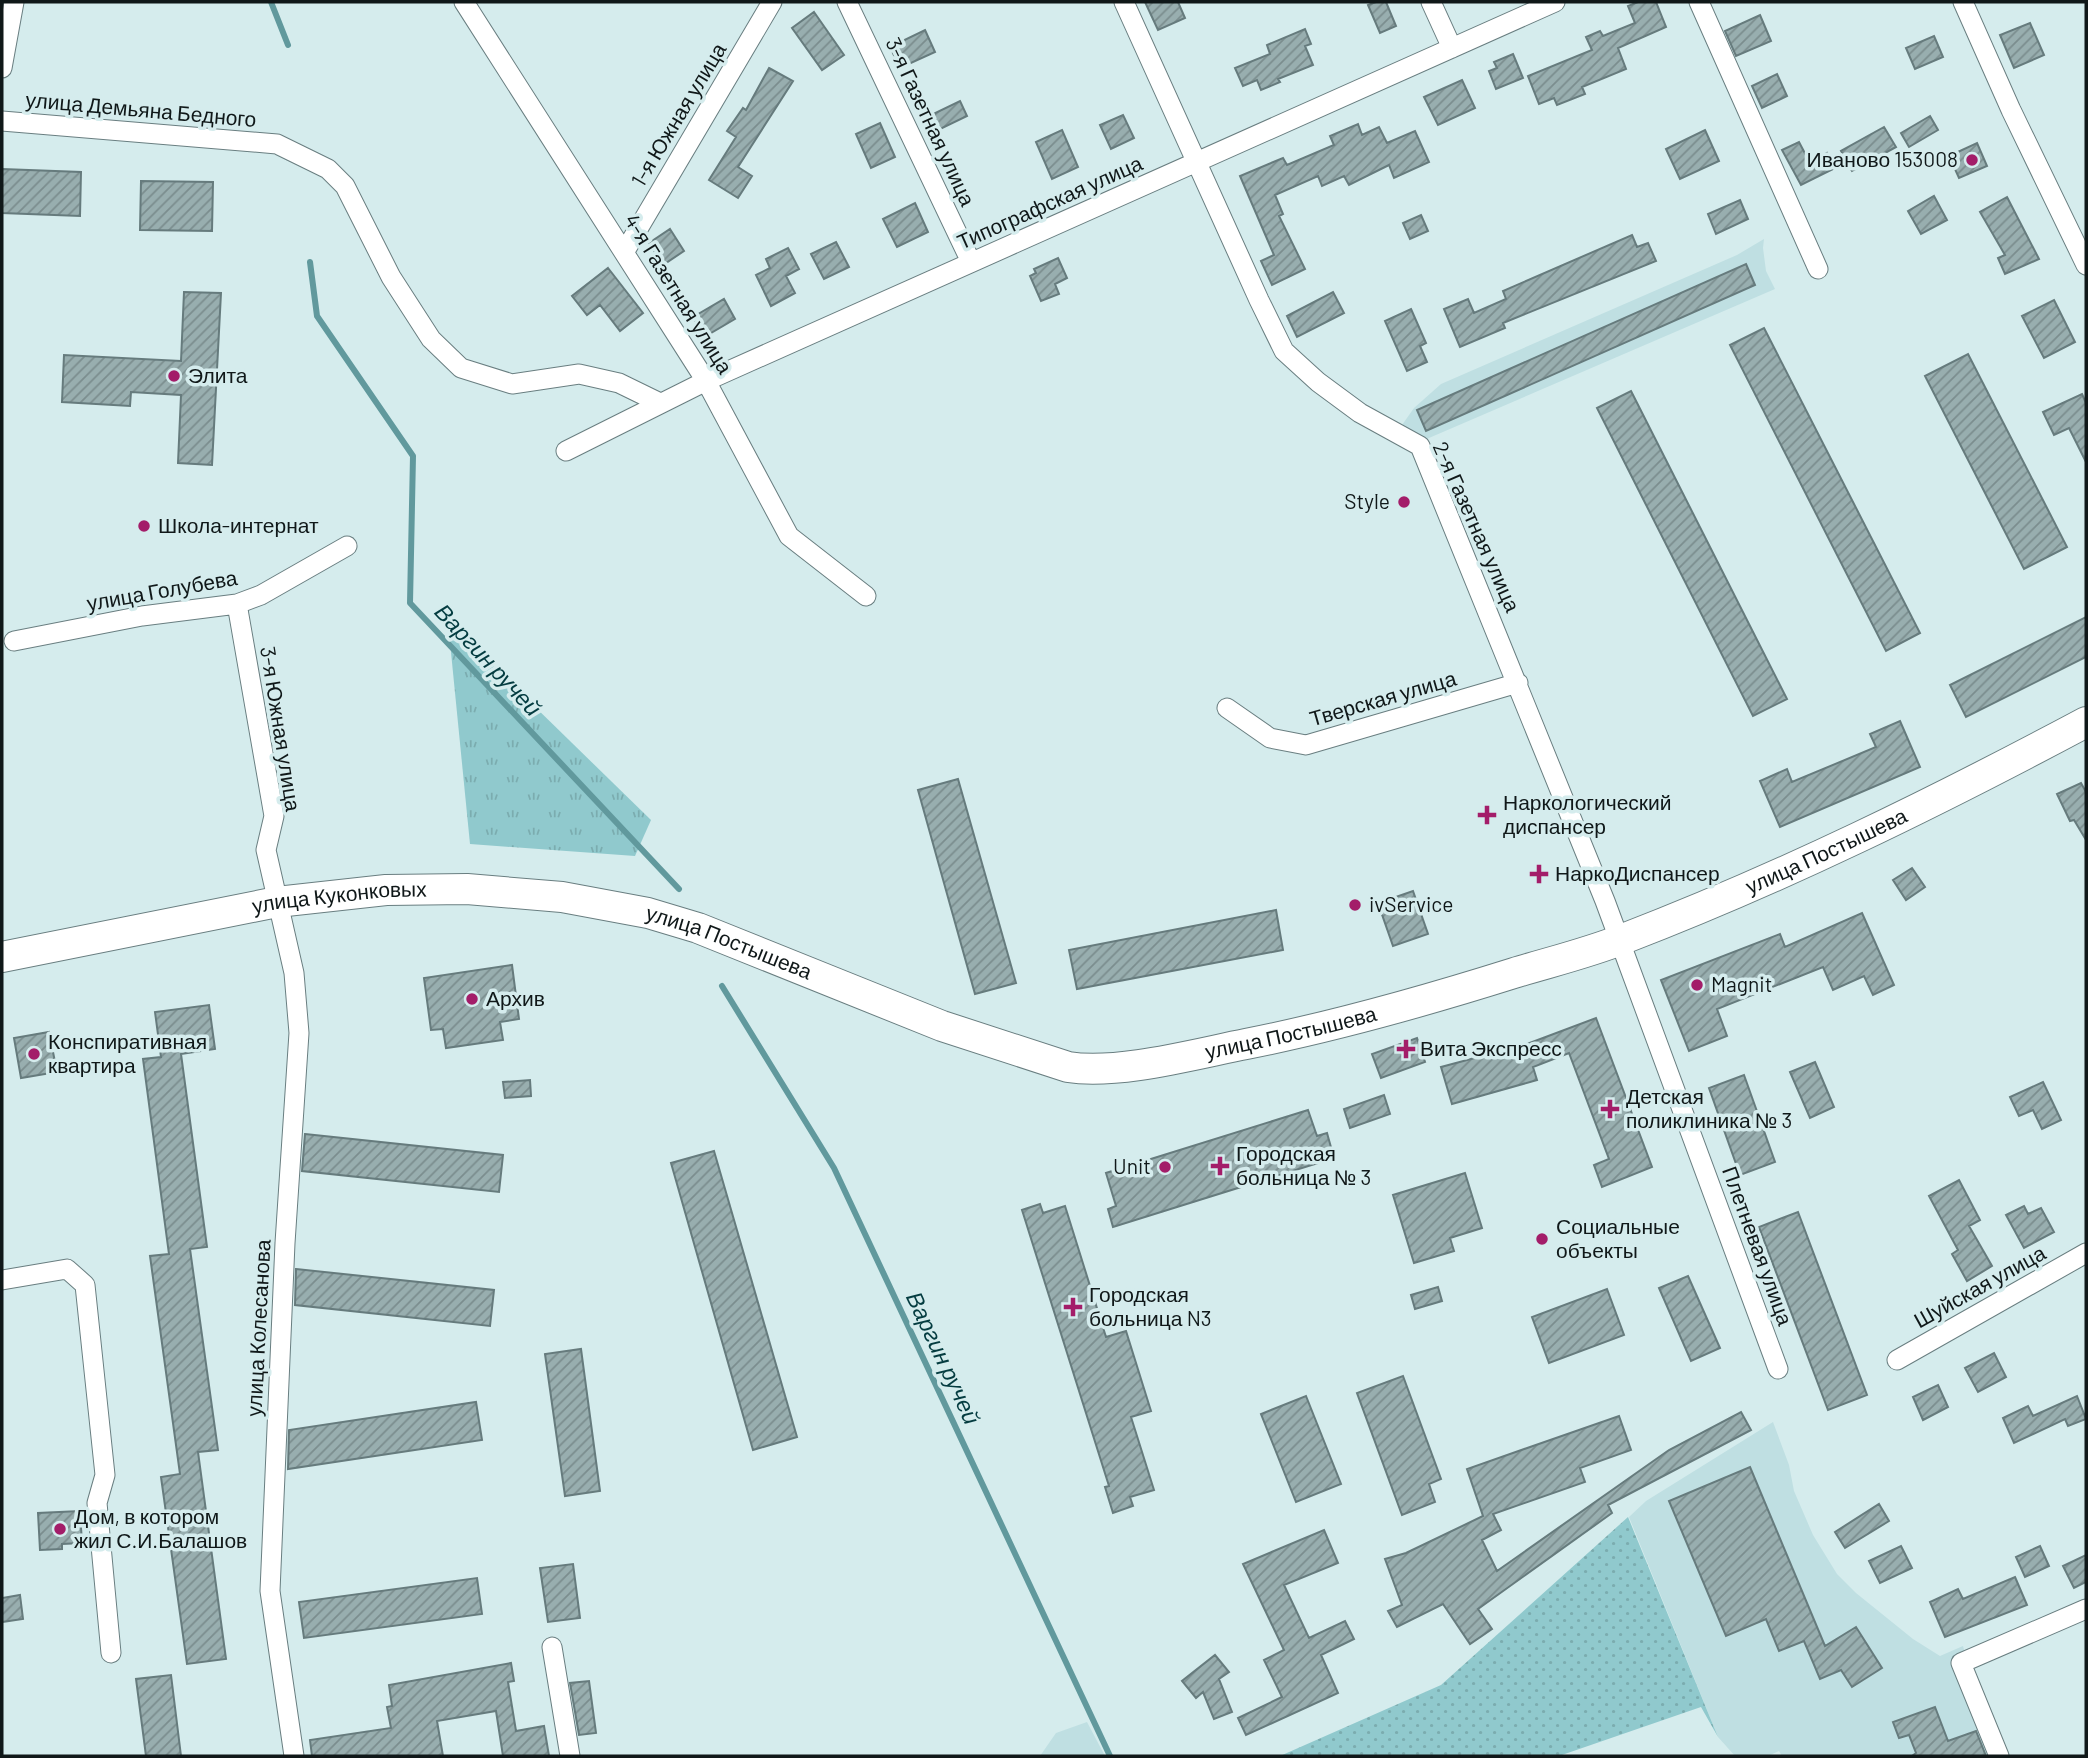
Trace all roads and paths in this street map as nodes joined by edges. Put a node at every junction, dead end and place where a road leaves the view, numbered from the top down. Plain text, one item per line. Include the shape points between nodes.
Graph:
1 (14, 2) edge
2 (464, 2) edge
3 (772, 2) edge
4 (847, 2) edge
5 (1124, 2) edge
6 (1431, 2) edge
7 (1555, 2) edge
8 (1699, 2) edge
9 (1963, 2) edge
10 (1452, 48) junction
11 (2, 68) edge
12 (2, 121) edge
13 (1196, 162) junction
14 (625, 251) junction
15 (971, 262) junction
16 (2086, 265) edge
17 (1818, 269) dead end
18 (706, 381) junction
19 (660, 403) junction
20 (566, 451) dead end
21 (347, 547) dead end
22 (866, 596) dead end
23 (237, 604) junction
24 (14, 641) dead end
25 (1518, 683) junction
26 (1227, 708) dead end
27 (2086, 722) edge
28 (467, 889) joint
29 (277, 902) junction
30 (211, 914) junction
31 (1620, 940) junction
32 (2, 957) edge
33 (2, 970) edge
34 (2086, 1253) edge
35 (2, 1280) edge
36 (1897, 1360) dead end
37 (1778, 1369) dead end
38 (2086, 1609) edge
39 (552, 1647) dead end
40 (111, 1653) dead end
41 (294, 1756) edge
42 (570, 1756) edge
43 (1999, 1756) edge

1 - 11 street
2 - 14 street, 4-я Газетная улица
3 - 14 street, 1-я Южная улица
4 - 15 street, 3-я Газетная улица
5 - 13 street, 2-я Газетная улица
6 - 10 street
7 - 10 street, Типографская улица
8 - 17 street
9 - 16 street
10 - 13 street, Типографская улица
12 - 19 street, улица Демьяна Бедного via 277,144 328,169 345,186 391,276 431,339 461,368 512,384 579,374 619,383
13 - 15 street, Типографская улица
13 - 25 street, 2-я Газетная улица via 1284,351 1360,414 1420,446
14 - 18 street, 4-я Газетная улица
15 - 18 street, Типографская улица
18 - 19 street, Типографская улица
18 - 22 street, 4-я Газетная улица via 789,536
19 - 20 street, Типографская улица
21 - 23 street, улица Голубева
23 - 24 street, улица Голубева via 142,616
23 - 29 street, 3-я Южная улица via 274,816 266,850
25 - 26 street, Тверская улица via 1306,745 1270,738
25 - 31 street, 2-я Газетная улица
27 - 31 main road, улица Постышева via 1791,870
28 - 29 main road, улица Куконковых via 386,890
28 - 31 main road, улица Постышева via 562,897 648,913 698,928 942,1026 1084,1069 1157,1062 1328,1028
29 - 30 main road, улица Куконковых
29 - 41 street, улица Колесанова via 294,973 299,1033 270,1591
30 - 32 main road, улица Куконковых
30 - 33 main road, улица Куконковых via 72,955
31 - 37 street, Плетневая улица
34 - 36 street, Шуйская улица
35 - 40 street via 67,1269 85,1285 105,1475 97,1503
38 - 43 street via 1961,1663
39 - 42 street

